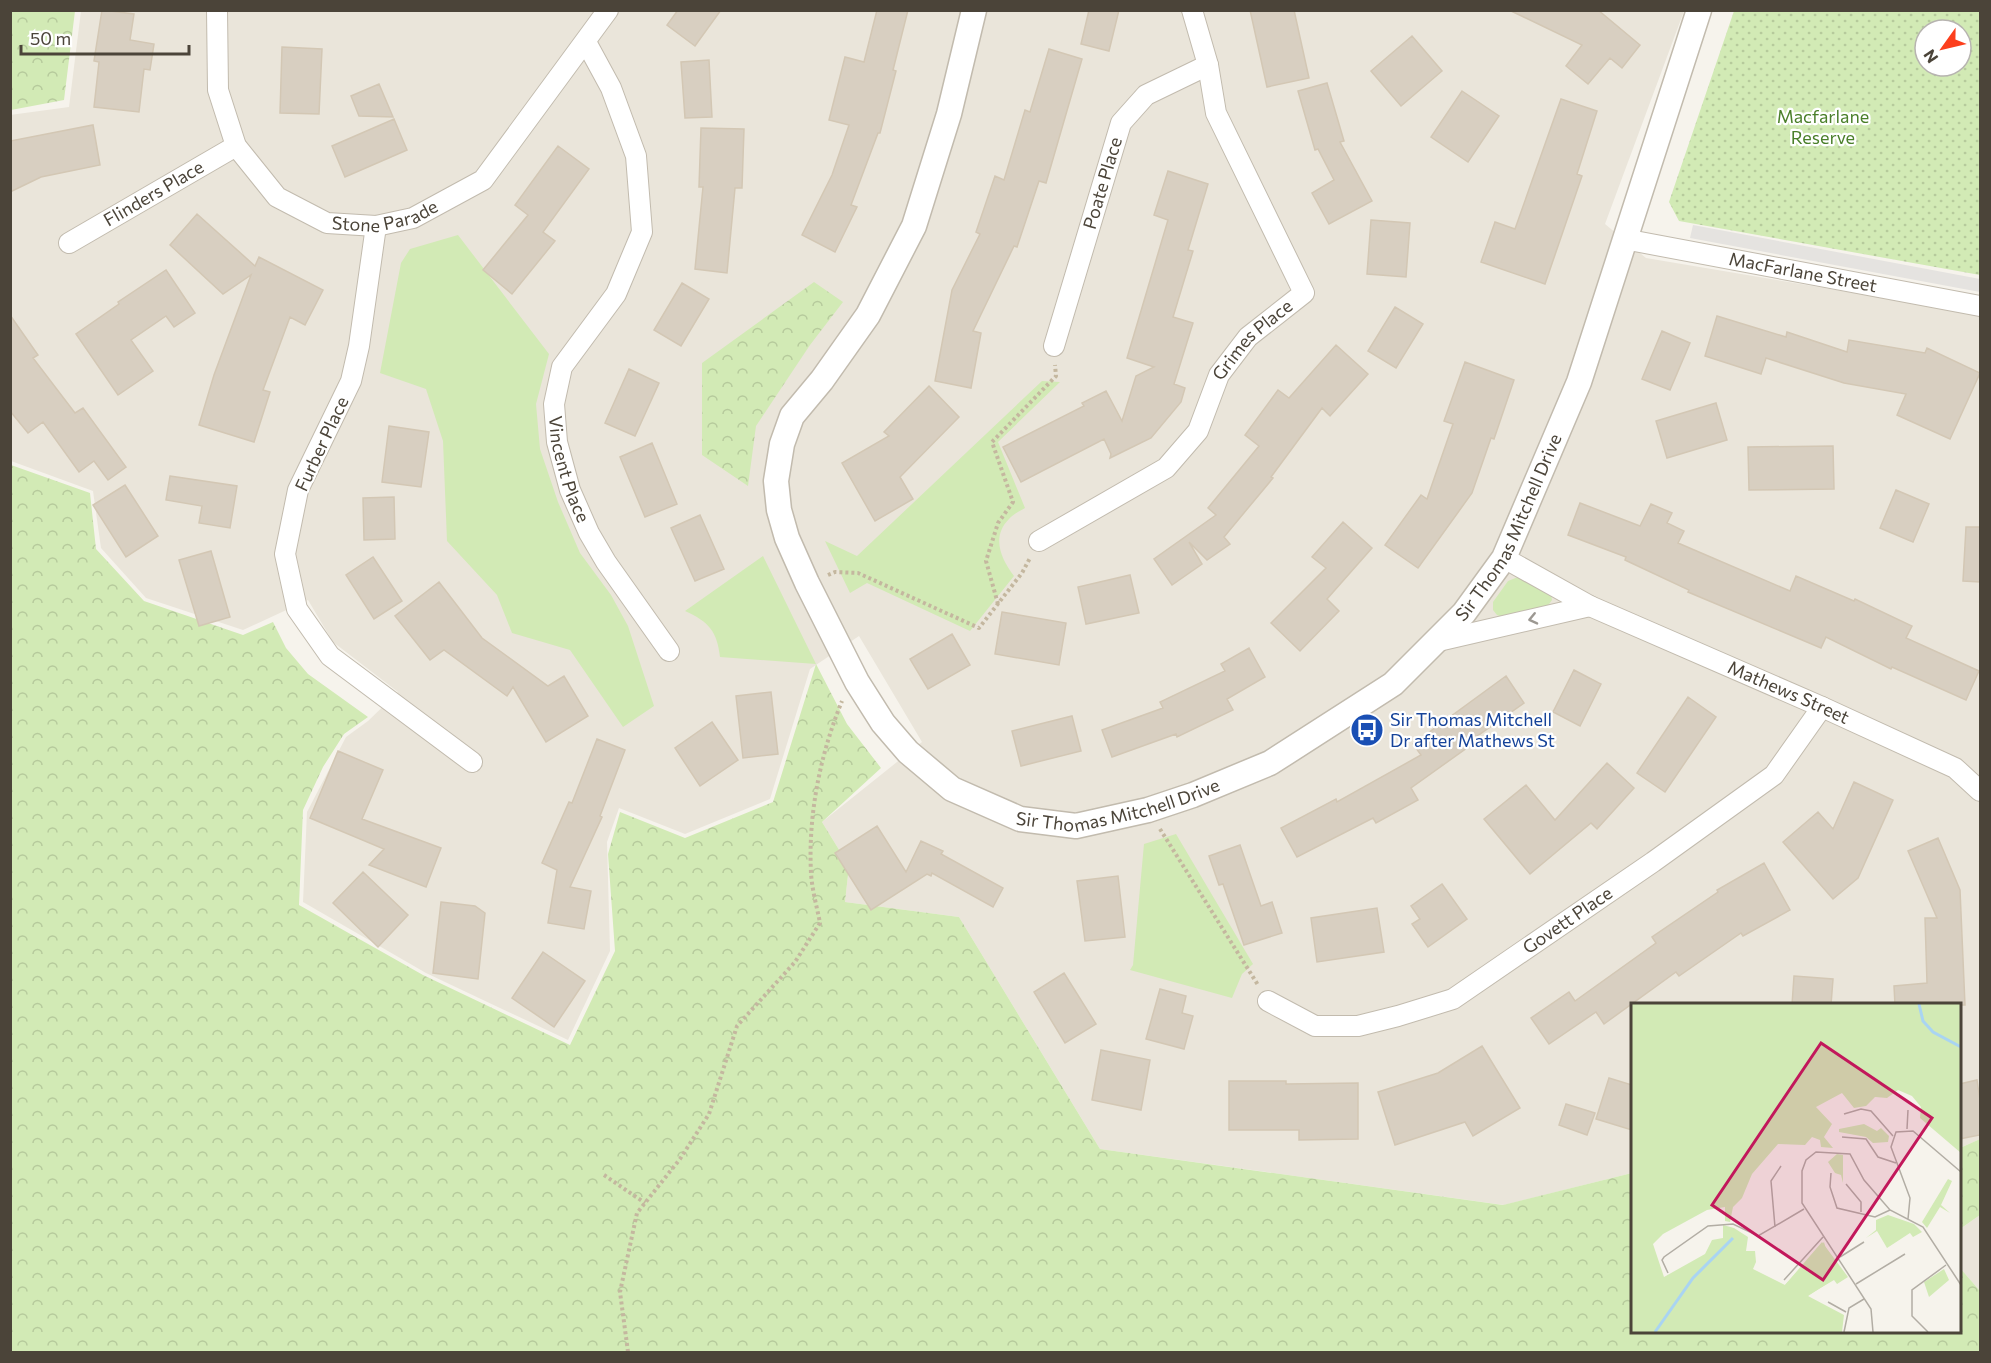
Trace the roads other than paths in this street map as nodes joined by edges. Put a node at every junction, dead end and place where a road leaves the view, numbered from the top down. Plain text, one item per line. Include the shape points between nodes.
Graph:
1 (217, 10) edge
2 (608, 10) edge
3 (974, 10) edge
4 (1192, 10) edge
5 (1699, 10) edge
6 (586, 42) junction
7 (1208, 65) junction
8 (236, 146) junction
9 (376, 226) junction
10 (1624, 240) junction
11 (69, 243) dead end
12 (1980, 306) edge
13 (1054, 346) road end
14 (1039, 541) road end
15 (1504, 558) junction
16 (1590, 606) junction
17 (1434, 642) junction
18 (669, 651) dead end
19 (1822, 707) junction
20 (472, 762) dead end
21 (1980, 791) edge
22 (1268, 1001) road end

1 - 8 street, Stone Parade via 218,90
2 - 6 street, Stone Parade
3 - 17 street, Sir Thomas Mitchell Drive via 949,114 914,226 868,315 792,416 782,444 776,481 778,510 787,538 857,682 883,723 908,752 952,789 1020,819 1076,826 1148,810 1270,763 1392,684
4 - 7 street, Grimes Place
5 - 10 street, Sir Thomas Mitchell Drive
6 - 9 street, Stone Parade via 483,180 413,218
6 - 18 street, Vincent Place via 610,88 636,156 642,232 616,294 562,367 554,404 557,442 570,490 589,533
7 - 13 street, Poate Place via 1146,95 1121,123
7 - 14 street, Grimes Place via 1216,113 1304,293 1248,337 1219,375 1198,431 1166,468
8 - 9 street, Stone Parade via 277,197 327,223
8 - 11 street, Flinders Place
9 - 20 street, Furber Place via 351,381 298,490 285,554 297,609 330,656
10 - 12 street, MacFarlane Street
10 - 15 street, Sir Thomas Mitchell Drive via 1579,382
15 - 16 street, Mathews Street
15 - 17 street, Sir Thomas Mitchell Drive via 1464,613
16 -> 17 street
16 - 19 street, Mathews Street
19 - 21 street, Mathews Street via 1955,768
19 - 22 street, Govett Place via 1774,776 1453,999 1358,1026 1315,1026

